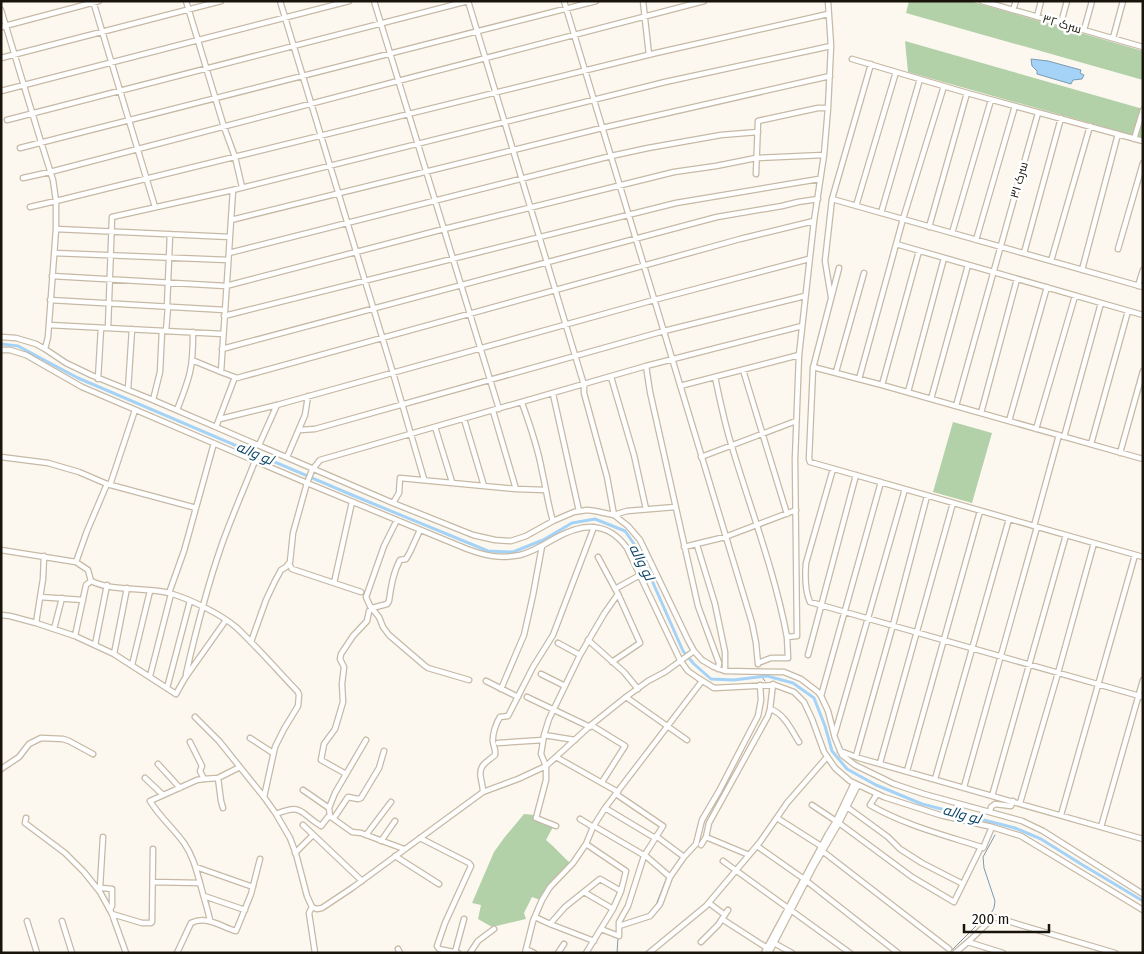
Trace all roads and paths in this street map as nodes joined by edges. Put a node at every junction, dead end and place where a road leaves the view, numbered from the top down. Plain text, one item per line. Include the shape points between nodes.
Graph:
1 (99, 1) edge
2 (186, 1) edge
3 (221, 1) edge
4 (280, 1) edge
5 (349, 1) edge
6 (374, 1) edge
7 (564, 1) edge
8 (596, 1) edge
9 (643, 1) edge
10 (704, 1) edge
11 (828, 1) edge
12 (982, 1) edge
13 (1016, 1) edge
14 (1041, 1) edge
15 (1067, 1) edge
16 (1092, 1) edge
17 (1124, 1) edge
18 (93, 2) edge
19 (989, 2) edge
20 (566, 8) junction
21 (1, 10) edge
22 (189, 10) junction
23 (1013, 10) junction
24 (828, 14) junction
25 (644, 16) junction
26 (1037, 17) junction
27 (285, 18) junction
28 (1061, 23) junction
29 (381, 24) junction
30 (4, 26) edge
31 (1084, 30) junction
32 (478, 31) junction
33 (102, 32) junction
34 (574, 35) junction
35 (1113, 38) junction
36 (1143, 39) edge
37 (198, 40) junction
38 (293, 46) junction
39 (831, 46) junction
40 (1142, 46) edge
41 (390, 53) junction
42 (14, 55) junction
43 (649, 55) junction
44 (1, 58) edge
45 (486, 58) junction
46 (852, 59) dead end
47 (111, 63) junction
48 (871, 64) junction
49 (206, 69) junction
50 (585, 71) junction
51 (896, 72) junction
52 (302, 76) junction
53 (830, 76) junction
54 (920, 79) junction
55 (398, 81) junction
56 (24, 86) junction
57 (944, 86) junction
58 (119, 91) junction
59 (1, 92) edge
60 (496, 93) junction
61 (967, 93) junction
62 (215, 98) junction
63 (594, 100) junction
64 (991, 100) junction
65 (311, 104) junction
66 (1015, 106) junction
67 (828, 108) junction
68 (1143, 110) edge
69 (1038, 112) junction
70 (32, 113) junction
71 (409, 115) junction
72 (1060, 118) junction
73 (7, 120) dead end
74 (128, 120) junction
75 (505, 122) junction
76 (224, 126) junction
77 (1090, 126) junction
78 (602, 128) junction
79 (758, 132) junction
80 (1118, 134) junction
81 (320, 136) junction
82 (1134, 139) junction
83 (1143, 141) edge
84 (41, 142) junction
85 (418, 143) junction
86 (20, 148) dead end
87 (137, 149) junction
88 (514, 151) junction
89 (824, 155) junction
90 (611, 156) junction
91 (235, 157) junction
92 (756, 158) junction
93 (1143, 163) edge
94 (329, 165) junction
95 (50, 172) junction
96 (426, 172) junction
97 (756, 174) dead end
98 (23, 178) dead end
99 (146, 178) junction
100 (522, 178) junction
101 (819, 180) junction
102 (619, 185) junction
103 (242, 187) junction
104 (233, 190) junction
105 (338, 194) junction
106 (818, 199) junction
107 (832, 199) junction
108 (56, 201) junction
109 (435, 201) junction
110 (856, 206) junction
111 (30, 207) dead end
112 (155, 207) junction
113 (531, 207) junction
114 (880, 213) junction
115 (628, 215) junction
116 (903, 219) junction
117 (231, 220) junction
118 (814, 221) junction
119 (347, 223) junction
120 (929, 227) junction
121 (56, 229) junction
122 (444, 229) junction
123 (112, 232) junction
124 (952, 233) junction
125 (170, 234) junction
126 (230, 237) junction
127 (540, 237) junction
128 (635, 238) junction
129 (976, 240) junction
130 (896, 244) junction
131 (1000, 247) junction
132 (1118, 249) dead end
133 (920, 251) junction
134 (356, 252) junction
135 (54, 253) junction
136 (229, 253) junction
137 (1024, 253) junction
138 (111, 255) junction
139 (169, 258) junction
140 (452, 258) junction
141 (944, 258) junction
142 (810, 259) junction
143 (228, 260) junction
144 (1052, 261) junction
145 (547, 262) junction
146 (643, 265) junction
147 (968, 265) junction
148 (840, 268) dead end
149 (1082, 270) junction
150 (1143, 270) edge
151 (993, 272) junction
152 (864, 273) dead end
153 (52, 276) junction
154 (110, 279) junction
155 (1016, 279) junction
156 (364, 280) junction
157 (168, 283) junction
158 (461, 285) junction
159 (226, 286) junction
160 (1140, 286) edge
161 (1047, 288) junction
162 (556, 289) junction
163 (805, 296) junction
164 (1075, 296) junction
165 (831, 298) junction
166 (50, 300) junction
167 (654, 300) junction
168 (1102, 303) junction
169 (109, 304) junction
170 (167, 307) junction
171 (373, 308) junction
172 (1128, 311) junction
173 (225, 313) junction
174 (469, 314) junction
175 (1143, 315) edge
176 (49, 325) junction
177 (566, 325) junction
178 (802, 326) junction
179 (101, 328) junction
180 (108, 328) junction
181 (132, 329) junction
182 (164, 331) junction
183 (664, 331) junction
184 (193, 332) junction
185 (223, 334) junction
186 (1, 337) edge
187 (382, 338) junction
188 (45, 348) junction
189 (222, 349) junction
190 (480, 349) junction
191 (1, 350) edge
192 (576, 356) junction
193 (799, 356) junction
194 (672, 359) junction
195 (192, 360) junction
196 (646, 366) junction
197 (813, 367) junction
198 (744, 370) junction
199 (1143, 371) edge
200 (220, 372) junction
201 (836, 372) junction
202 (393, 373) junction
203 (235, 377) junction
204 (611, 377) junction
205 (715, 377) junction
206 (98, 379) junction
207 (859, 379) junction
208 (489, 380) junction
209 (584, 385) junction
210 (882, 385) junction
211 (680, 386) junction
212 (128, 390) junction
213 (908, 392) junction
214 (553, 394) junction
215 (308, 396) junction
216 (931, 399) junction
217 (153, 400) junction
218 (522, 403) junction
219 (277, 405) junction
220 (403, 405) junction
221 (956, 406) junction
222 (135, 410) junction
223 (177, 410) junction
224 (496, 410) junction
225 (981, 413) junction
226 (220, 419) junction
227 (464, 419) junction
228 (796, 421) junction
229 (1009, 421) junction
230 (216, 427) junction
231 (435, 427) junction
232 (1036, 429) junction
233 (300, 430) junction
234 (411, 433) junction
235 (762, 433) junction
236 (1062, 436) junction
237 (214, 443) junction
238 (1091, 444) junction
239 (259, 445) junction
240 (731, 446) junction
241 (1120, 453) junction
242 (1, 457) edge
243 (701, 457) junction
244 (287, 458) junction
245 (1143, 459) edge
246 (255, 461) junction
247 (833, 468) junction
248 (312, 469) junction
249 (856, 475) junction
250 (424, 479) junction
251 (307, 481) junction
252 (452, 482) junction
253 (881, 482) junction
254 (109, 484) junction
255 (484, 486) junction
256 (516, 489) junction
257 (905, 489) junction
258 (545, 490) junction
259 (927, 496) junction
260 (352, 502) junction
261 (393, 503) junction
262 (953, 503) junction
263 (676, 507) junction
264 (196, 508) junction
265 (646, 509) junction
266 (796, 510) junction
267 (579, 511) junction
268 (980, 511) junction
269 (787, 514) junction
270 (614, 515) junction
271 (1009, 519) junction
272 (396, 520) junction
273 (553, 521) junction
274 (757, 524) junction
275 (594, 526) junction
276 (1036, 526) junction
277 (420, 530) junction
278 (1066, 535) junction
279 (725, 537) junction
280 (1094, 543) junction
281 (697, 545) junction
282 (542, 546) junction
283 (684, 547) junction
284 (1, 550) edge
285 (1135, 555) junction
286 (44, 556) junction
287 (598, 557) dead end
288 (1143, 557) edge
289 (76, 562) junction
290 (288, 564) junction
291 (640, 575) junction
292 (90, 581) junction
293 (334, 583) junction
294 (108, 586) junction
295 (127, 588) junction
296 (150, 591) junction
297 (617, 591) junction
298 (361, 592) dead end
299 (170, 594) junction
300 (40, 597) junction
301 (62, 598) junction
302 (83, 600) junction
303 (190, 602) junction
304 (821, 605) junction
305 (202, 606) junction
306 (372, 608) junction
307 (844, 612) junction
308 (1, 615) edge
309 (868, 618) junction
310 (226, 620) junction
311 (36, 623) junction
312 (893, 626) junction
313 (54, 629) junction
314 (917, 632) junction
315 (75, 636) junction
316 (787, 637) junction
317 (588, 640) junction
318 (944, 640) junction
319 (251, 642) junction
320 (558, 643) dead end
321 (95, 645) junction
322 (973, 648) junction
323 (693, 651) junction
324 (114, 654) junction
325 (580, 655) junction
326 (808, 655) dead end
327 (1002, 656) junction
328 (681, 659) junction
329 (612, 662) junction
330 (758, 664) junction
331 (132, 665) junction
332 (1030, 665) junction
333 (718, 669) junction
334 (725, 671) junction
335 (758, 671) junction
336 (1058, 673) junction
337 (541, 674) dead end
338 (150, 676) junction
339 (185, 678) junction
340 (469, 680) dead end
341 (1143, 680) edge
342 (486, 681) dead end
343 (702, 681) junction
344 (760, 684) junction
345 (774, 684) junction
346 (1098, 684) junction
347 (564, 686) junction
348 (168, 688) junction
349 (501, 688) junction
350 (638, 689) junction
351 (821, 696) junction
352 (1140, 696) edge
353 (518, 697) junction
354 (527, 697) dead end
355 (626, 697) junction
356 (770, 709) junction
357 (553, 710) junction
358 (195, 717) dead end
359 (590, 726) junction
360 (667, 726) junction
361 (834, 734) junction
362 (544, 737) junction
363 (250, 738) dead end
364 (366, 740) dead end
365 (575, 740) junction
366 (686, 740) dead end
367 (190, 742) dead end
368 (799, 742) dead end
369 (498, 743) dead end
370 (384, 751) dead end
371 (840, 751) junction
372 (274, 753) junction
373 (93, 754) dead end
374 (857, 756) junction
375 (556, 757) junction
376 (827, 757) junction
377 (880, 763) junction
378 (158, 764) dead end
379 (546, 766) junction
380 (240, 767) junction
381 (1, 769) edge
382 (864, 769) junction
383 (907, 771) junction
384 (346, 774) junction
385 (144, 778) dead end
386 (204, 778) junction
387 (218, 778) junction
388 (935, 779) junction
389 (602, 782) junction
390 (856, 784) junction
391 (180, 788) junction
392 (964, 788) junction
393 (303, 790) dead end
394 (483, 792) junction
395 (617, 793) junction
396 (877, 794) junction
397 (163, 795) junction
398 (992, 796) junction
399 (264, 797) junction
400 (1013, 801) junction
401 (391, 802) dead end
402 (1020, 803) junction
403 (812, 806) dead end
404 (847, 807) junction
405 (223, 808) dead end
406 (329, 808) junction
407 (605, 808) junction
408 (990, 812) junction
409 (276, 814) junction
410 (1061, 815) junction
411 (332, 817) junction
412 (26, 818) dead end
413 (778, 818) junction
414 (580, 819) dead end
415 (395, 821) dead end
416 (838, 822) junction
417 (303, 826) dead end
418 (556, 826) dead end
419 (593, 827) junction
420 (992, 827) junction
421 (1101, 827) junction
422 (313, 835) junction
423 (366, 835) junction
424 (102, 837) dead end
425 (655, 837) junction
426 (706, 837) junction
427 (1142, 837) edge
428 (420, 838) junction
429 (381, 841) junction
430 (586, 844) junction
431 (701, 845) dead end
432 (757, 846) junction
433 (981, 847) junction
434 (152, 848) dead end
435 (821, 849) junction
436 (404, 850) junction
437 (295, 853) junction
438 (749, 855) junction
439 (395, 856) junction
440 (644, 856) junction
441 (684, 857) junction
442 (260, 859) dead end
443 (723, 861) dead end
444 (196, 867) junction
445 (736, 871) junction
446 (670, 877) junction
447 (805, 880) junction
448 (362, 881) junction
449 (152, 882) junction
450 (200, 883) junction
451 (439, 884) dead end
452 (963, 884) junction
453 (253, 887) junction
454 (622, 891) junction
455 (584, 892) junction
456 (1143, 894) edge
457 (204, 896) junction
458 (709, 903) junction
459 (312, 907) junction
460 (613, 909) junction
461 (790, 909) junction
462 (245, 910) junction
463 (728, 910) dead end
464 (1143, 910) edge
465 (111, 912) junction
466 (535, 917) junction
467 (723, 917) junction
468 (464, 919) dead end
469 (210, 920) junction
470 (27, 921) dead end
471 (62, 921) dead end
472 (550, 924) junction
473 (619, 926) junction
474 (494, 929) dead end
475 (601, 929) junction
476 (594, 941) junction
477 (701, 942) dead end
478 (968, 942) junction
479 (774, 943) junction
480 (564, 944) dead end
481 (949, 949) dead end
482 (768, 950) edge
483 (526, 951) edge
484 (456, 952) edge
485 (652, 952) edge
486 (37, 953) edge
487 (72, 953) edge
488 (126, 953) edge
489 (177, 953) edge
490 (315, 953) edge
491 (470, 953) edge
492 (534, 953) edge
493 (558, 953) edge
494 (586, 953) edge
495 (764, 953) edge
496 (792, 953) edge
497 (850, 953) edge
498 (898, 953) edge
499 (955, 953) edge
500 (1004, 953) edge
501 (1116, 953) edge

1 - 18 street
2 - 22 street
3 - 22 street
4 - 27 street
5 - 27 street
6 - 29 street
7 - 20 street
8 - 20 street
9 - 25 street
10 - 25 street
11 - 24 street
12 - 19 street, سرک ۳۲
13 - 23 street
14 - 26 street
15 - 28 street
16 - 31 street
17 - 35 street
18 - 30 street
18 - 33 street
19 - 23 street, سرک ۳۲
20 - 32 street
20 - 34 street
21 - 30 street
22 - 33 street
22 - 37 street
23 - 26 street, سرک ۳۲
24 - 39 street
24 - 43 street
25 - 34 street
25 - 43 street
26 - 28 street, سرک ۳۲
27 - 37 street
27 - 38 street
28 - 31 street, سرک ۳۲
29 - 32 street via 468,1
29 - 38 street
29 - 41 street
30 - 42 street
31 - 35 street, سرک ۳۲
32 - 41 street
32 - 45 street
33 - 42 street
33 - 47 street
34 - 45 street
34 - 50 street
35 - 40 street, سرک ۳۲
36 - 40 street
37 - 47 street
37 - 49 street
38 - 49 street
38 - 52 street
39 - 53 street
39 - 63 street
41 - 52 street
41 - 55 street
42 - 44 street
42 - 56 street
43 - 50 street
45 - 55 street
45 - 60 street
46 - 48 street
47 - 56 street
47 - 58 street
48 - 51 street
48 - 107 street
49 - 58 street
49 - 62 street
50 - 60 street
50 - 63 street
51 - 54 street
51 - 110 street
52 - 62 street
52 - 65 street
53 - 67 street
53 - 78 street
54 - 57 street
54 - 114 street
55 - 65 street
55 - 71 street
56 - 59 street
56 - 70 street
57 - 61 street
57 - 116 street
58 - 70 street
58 - 74 street
60 - 71 street
60 - 75 street
61 - 64 street
61 - 120 street
62 - 74 street
62 - 76 street
63 - 75 street
63 - 78 street
64 - 66 street
64 - 124 street
65 - 76 street
65 - 81 street
66 - 69 street
66 - 129 street
67 - 79 street via 758,121
67 - 89 street
68 - 82 street
69 - 72 street
69 - 131 street, سرک ۳۱
70 - 73 street
70 - 84 street
71 - 81 street
71 - 85 street
72 - 77 street
72 - 137 street
74 - 84 street
74 - 87 street
75 - 85 street
75 - 88 street
76 - 87 street
76 - 91 street
77 - 80 street
77 - 144 street
78 - 88 street
78 - 90 street
79 - 90 street via 721,134
79 - 92 street
80 - 82 street
80 - 149 street
81 - 91 street
81 - 94 street
82 - 83 street
84 - 86 street
84 - 95 street
85 - 94 street
85 - 96 street
87 - 95 street
87 - 99 street
88 - 96 street
88 - 100 street
89 - 92 street
89 - 101 street
90 - 100 street
90 - 102 street
91 - 99 street
91 - 103 street
92 - 97 street
92 - 102 street
93 - 132 street
94 - 103 street
94 - 105 street
95 - 98 street
95 - 108 street
96 - 105 street
96 - 109 street
99 - 108 street
99 - 112 street
100 - 109 street
100 - 113 street
101 - 106 street
101 - 115 street via 676,203
102 - 113 street
102 - 115 street
103 - 104 street
104 - 112 street
104 - 117 street
105 - 117 street
105 - 119 street
106 - 118 street
106 - 128 street via 717,217
107 - 110 street
107 - 165 street via 825,261
108 - 111 street
108 - 121 street
109 - 119 street
109 - 122 street
110 - 114 street
112 - 123 street via 112,217
113 - 122 street
113 - 127 street
114 - 116 street
115 - 127 street
115 - 128 street
116 - 120 street
116 - 130 street
117 - 126 street
118 - 142 street
118 - 146 street
119 - 134 street
119 - 136 street
120 - 124 street
121 - 123 street
121 - 135 street
122 - 134 street
122 - 140 street
123 - 125 street
123 - 138 street
124 - 129 street
125 - 126 street
125 - 139 street
126 - 136 street
127 - 140 street
127 - 145 street
128 - 145 street
128 - 146 street
129 - 131 street
130 - 133 street
130 - 207 street
131 - 137 street
131 - 151 street, سرک ۳۱
133 - 141 street
133 - 210 street
134 - 156 street
134 - 159 street
135 - 138 street
135 - 153 street
136 - 143 street
137 - 144 street
138 - 139 street
138 - 154 street
139 - 143 street
139 - 157 street
140 - 156 street
140 - 158 street
141 - 147 street
141 - 213 street
142 - 163 street
142 - 167 street
143 - 159 street
144 - 149 street
145 - 158 street
145 - 162 street
146 - 162 street
146 - 167 street
147 - 151 street
147 - 216 street
148 - 165 street
149 - 160 street
150 - 160 street
151 - 155 street
151 - 221 street, سرک ۳۱
152 - 201 street
153 - 154 street
153 - 166 street
154 - 157 street
154 - 169 street
155 - 161 street
155 - 225 street
156 - 171 street
156 - 173 street
157 - 159 street
157 - 170 street
158 - 171 street
158 - 174 street
159 - 173 street
161 - 164 street
161 - 229 street
162 - 174 street
162 - 177 street
163 - 178 street
163 - 183 street
164 - 168 street
164 - 232 street
165 - 197 street
166 - 169 street
166 - 176 street
167 - 177 street
167 - 183 street
168 - 172 street
168 - 236 street
169 - 170 street
169 - 180 street
170 - 173 street
170 - 182 street
171 - 187 street
171 - 189 street
172 - 175 street
172 - 238 street
173 - 185 street
174 - 187 street
174 - 190 street
176 - 179 street
176 - 188 street
177 - 190 street
177 - 192 street
178 - 193 street
178 - 194 street
179 - 180 street
179 - 206 street
180 - 181 street
181 - 182 street
181 - 212 street
182 - 184 street
182 - 217 street via 160,372
183 - 192 street
183 - 194 street
184 - 185 street
184 - 195 street
185 - 189 street
186 - 188 street via 16,338
187 - 202 street
187 - 203 street
188 - 206 street
189 - 200 street
190 - 202 street
190 - 208 street
191 - 222 street via 26,355 82,387
192 - 208 street
192 - 209 street
193 - 198 street
193 - 228 street
194 - 196 street
194 - 211 street
195 - 200 street
195 - 223 street via 187,386
196 - 204 street
196 - 263 street
197 - 201 street
197 - 247 street via 809,459
198 - 205 street
198 - 235 street
199 - 241 street
200 - 203 street
201 - 207 street
202 - 215 street
202 - 220 street
203 - 226 street
204 - 209 street
204 - 265 street
205 - 211 street
205 - 240 street
206 - 212 street
207 - 210 street
208 - 220 street
208 - 224 street
209 - 214 street
209 - 270 street
210 - 213 street
211 - 243 street
212 - 217 street
213 - 216 street
214 - 218 street
214 - 267 street
215 - 219 street
215 - 233 street
216 - 221 street
217 - 223 street
218 - 224 street
218 - 258 street via 540,461
219 - 226 street
219 - 239 street
220 - 233 street via 315,429
220 - 234 street
221 - 225 street
222 - 237 street
222 - 254 street
223 - 230 street
224 - 227 street
224 - 256 street
225 - 229 street
226 - 230 street
227 - 231 street
227 - 255 street
228 - 235 street
228 - 266 street
229 - 232 street
230 - 239 street
231 - 234 street
231 - 252 street
232 - 236 street
233 - 244 street
234 - 248 street via 320,460
234 - 250 street
235 - 240 street
235 - 269 street
236 - 238 street
236 - 276 street
237 - 246 street
237 - 264 street
238 - 241 street
239 - 244 street
240 - 243 street
240 - 274 street
241 - 245 street
242 - 254 street via 48,463
243 - 279 street
244 - 248 street
246 - 251 street
246 - 305 street via 228,526
247 - 249 street
247 - 304 street via 805,570 808,598 810,602
248 - 251 street
248 - 261 street
249 - 253 street
249 - 304 street
250 - 252 street
250 - 261 street via 400,478 399,493
251 - 260 street
251 - 290 street
252 - 255 street
253 - 257 street
253 - 307 street
254 - 264 street
254 - 289 street
255 - 256 street
256 - 258 street
257 - 259 street
257 - 309 street
258 - 273 street
259 - 262 street
259 - 312 street
260 - 272 street
260 - 293 street
261 - 273 street via 472,535 503,541 526,536
262 - 268 street
262 - 314 street
263 - 265 street
263 - 283 street
264 - 299 street
265 - 270 street
266 - 269 street
266 - 316 street via 797,636
267 - 270 street
267 - 273 street
268 - 271 street
268 - 318 street
269 - 274 street
270 - 323 street via 640,540
271 - 276 street
271 - 322 street
272 - 277 street
272 - 306 street via 366,597
274 - 279 street
274 - 316 street
275 - 282 street via 582,527
275 - 291 street via 621,540
275 - 353 street via 553,635
276 - 278 street
276 - 327 street
277 - 282 street via 487,556 504,558
277 - 306 street via 406,559 400,560 396,567 389,601
278 - 280 street
278 - 332 street
279 - 281 street
279 - 330 street via 752,623
280 - 285 street
280 - 336 street
281 - 283 street
281 - 334 street via 715,604 725,652
282 - 349 street via 524,635
283 - 333 street via 698,606 719,663
284 - 286 street
285 - 288 street
285 - 346 street
286 - 289 street
286 - 300 street
287 - 297 street
289 - 292 street via 88,570
290 - 293 street via 292,569
290 - 319 street via 275,581
291 - 297 street
291 - 328 street
292 - 294 street
292 - 302 street
293 - 298 street
294 - 295 street
294 - 321 street
295 - 296 street
295 - 324 street
296 - 299 street
296 - 331 street
297 - 317 street
297 - 329 street via 640,643
299 - 303 street
299 - 338 street
300 - 301 street
300 - 311 street
301 - 302 street
301 - 313 street
302 - 315 street
303 - 305 street
303 - 348 street
304 - 307 street
304 - 326 street
305 - 310 street
305 - 339 street
306 - 340 street via 389,635 428,668
306 - 384 street via 367,621 341,654 343,702 335,729 324,744 321,760
307 - 309 street
307 - 351 street
308 - 311 street
309 - 312 street
309 - 361 street
310 - 319 street
310 - 339 street
311 - 313 street
312 - 314 street
312 - 374 street
313 - 315 street
314 - 318 street
314 - 377 street
315 - 321 street
316 - 330 street via 788,658 771,658
317 - 325 street
317 - 329 street
318 - 322 street
318 - 383 street
319 - 372 street via 300,695 298,706
320 - 325 street
321 - 324 street
322 - 327 street
322 - 388 street
323 - 328 street
323 - 333 street
324 - 331 street
325 - 347 street
327 - 332 street
327 - 392 street
328 - 343 street via 688,671
328 - 350 street
329 - 350 street
330 - 335 street
331 - 338 street
332 - 336 street
332 - 398 street
333 - 334 street
334 - 335 street
335 - 351 street via 784,672 801,679
336 - 346 street
336 - 402 street
337 - 347 street
338 - 348 street
339 - 348 street via 176,694
341 - 352 street
342 - 349 street
343 - 344 street via 714,688
343 - 360 street
344 - 345 street
344 - 441 street via 758,716 702,820 696,844
345 - 356 street
345 - 376 street via 794,692 804,702
346 - 352 street
346 - 410 street
347 - 357 street
349 - 353 street
350 - 355 street
351 - 361 street
352 - 421 street
353 - 394 street via 508,716 497,720 493,740 495,755 482,764 480,771
354 - 357 street
355 - 359 street
355 - 360 street
356 - 368 street via 782,716
356 - 426 street via 709,823
357 - 359 street
357 - 362 street
358 - 380 street
359 - 365 street
359 - 389 street via 625,746
360 - 366 street
360 - 395 street
361 - 371 street
362 - 365 street
362 - 369 street
362 - 379 street via 541,754
363 - 372 street
364 - 384 street
365 - 375 street
367 - 386 street
370 - 411 street via 379,768 361,798 348,797
371 - 374 street
371 - 382 street
372 - 399 street
373 - 381 street via 63,739 41,738 29,744 19,757
374 - 377 street
374 - 382 street
375 - 379 street
375 - 389 street
376 - 390 street via 835,768
376 - 413 street
377 - 383 street
378 - 391 street
379 - 394 street
379 - 418 street via 546,780 536,818
380 - 387 street
380 - 399 street
382 - 408 street via 894,784
383 - 388 street
384 - 406 street
385 - 397 street
386 - 387 street
386 - 391 street
387 - 405 street
388 - 392 street
389 - 395 street
390 - 396 street
390 - 404 street
390 - 416 street
391 - 397 street
392 - 398 street
393 - 406 street
394 - 428 street
395 - 407 street
395 - 425 street via 663,826
396 - 420 street via 940,815
396 - 433 street via 870,805 886,814
397 - 444 street via 150,802 184,843
398 - 400 street
399 - 409 street
400 - 402 street
400 - 408 street via 1011,806 994,804
401 - 423 street
402 - 410 street
403 - 416 street
404 - 416 street
404 - 452 street via 907,854
406 - 411 street
407 - 419 street
407 - 425 street
408 - 456 street via 1043,831
409 - 411 street via 297,808 321,826
409 - 437 street
410 - 421 street
411 - 423 street via 352,832
412 - 465 street via 25,823 84,872
413 - 432 street
413 - 435 street
414 - 419 street
415 - 429 street
416 - 435 street
416 - 452 street via 912,877 954,902
417 - 422 street
419 - 430 street
419 - 440 street
420 - 433 street
420 - 464 street via 1021,836
421 - 427 street
422 - 437 street
422 - 448 street
423 - 429 street
424 - 465 street via 100,887 112,889
425 - 440 street
425 - 441 street
426 - 431 street
426 - 438 street
428 - 436 street
428 - 484 street via 471,866 438,946 439,949
429 - 436 street
430 - 454 street via 626,871
430 - 466 street via 550,887
432 - 438 street
432 - 447 street
433 - 452 street
434 - 449 street
435 - 447 street
435 - 481 street
436 - 439 street
437 - 459 street
438 - 445 street
439 - 448 street
439 - 451 street
440 - 446 street
440 - 473 street
441 - 446 street
442 - 453 street
443 - 445 street
444 - 450 street
444 - 453 street
445 - 458 street
445 - 461 street
446 - 473 street via 660,904 650,916
447 - 461 street
447 - 498 street
448 - 459 street via 322,908
449 - 450 street
449 - 465 street via 151,923 127,919
450 - 457 street
453 - 462 street
454 - 455 street via 600,879
454 - 460 street
455 - 460 street
455 - 472 street
457 - 462 street
457 - 469 street
458 - 467 street
458 - 485 street
459 - 490 street via 309,913
460 - 475 street
461 - 479 street
461 - 482 street
461 - 497 street
462 - 469 street via 236,931
463 - 467 street
465 - 488 street
466 - 472 street
466 - 483 street
467 - 477 street
467 - 482 street
468 - 484 street
469 - 489 street via 191,923
470 - 486 street
471 - 487 street
472 - 476 street
473 - 475 street via 619,936
474 - 491 street via 478,941
475 - 476 street
476 - 494 street
478 - 499 street
478 - 500 street
478 - 501 street via 994,916
479 - 482 street
479 - 496 street
480 - 493 street
482 - 495 street
483 - 492 street

